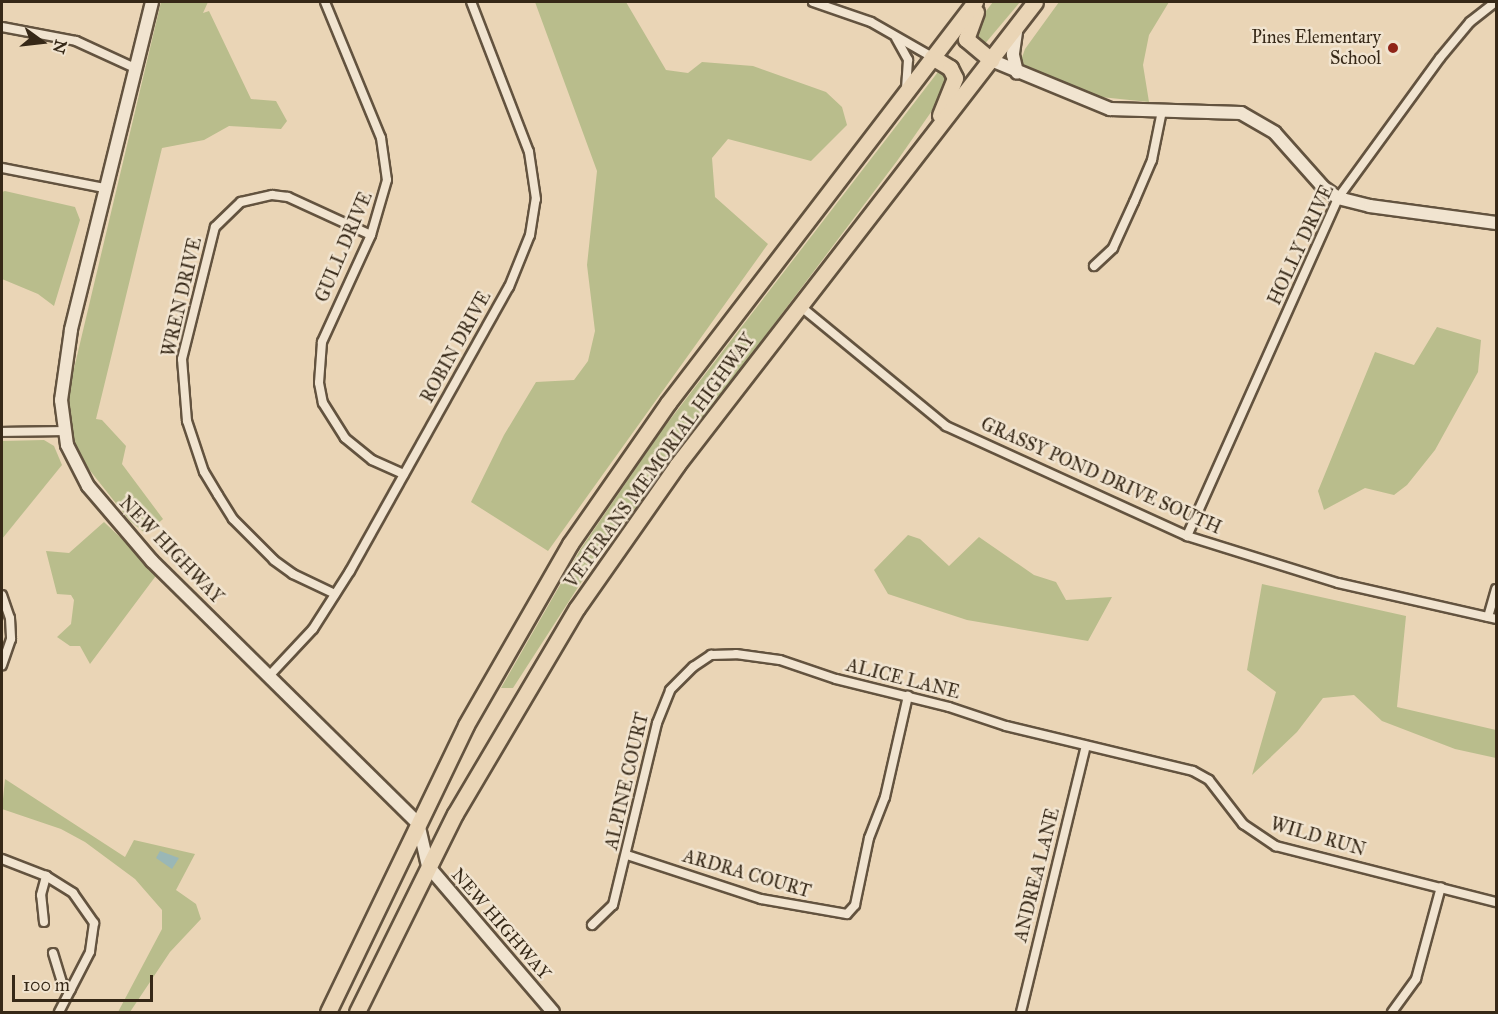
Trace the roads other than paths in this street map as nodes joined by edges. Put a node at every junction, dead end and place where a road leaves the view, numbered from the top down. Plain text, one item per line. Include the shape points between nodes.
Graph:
1 (152, 2) edge
2 (325, 2) edge
3 (471, 2) edge
4 (813, 2) edge
5 (975, 2) edge
6 (982, 2) edge
7 (1035, 2) edge
8 (1497, 2) edge
9 (832, 5) edge
10 (1017, 25) junction
11 (2, 27) edge
12 (894, 36) junction
13 (932, 57) junction
14 (991, 60) junction
15 (135, 68) junction
16 (1017, 73) junction
17 (906, 90) junction
18 (1162, 111) junction
19 (929, 139) junction
20 (2, 168) edge
21 (104, 188) junction
22 (1338, 198) junction
23 (1497, 223) edge
24 (371, 235) junction
25 (1094, 266) dead end
26 (800, 306) junction
27 (63, 431) junction
28 (2, 432) edge
29 (404, 474) junction
30 (1187, 536) junction
31 (1497, 589) edge
32 (335, 594) junction
33 (2, 595) edge
34 (1492, 618) edge
35 (711, 655) joint
36 (2, 665) edge
37 (269, 676) junction
38 (908, 696) junction
39 (1086, 746) junction
40 (418, 824) junction
41 (627, 855) junction
42 (2, 859) edge
43 (428, 866) junction
44 (46, 876) junction
45 (1441, 887) junction
46 (1497, 902) edge
47 (44, 921) dead end
48 (592, 925) dead end
49 (53, 952) dead end
50 (71, 990) junction
51 (59, 1012) edge
52 (328, 1012) edge
53 (357, 1012) edge
54 (553, 1012) edge
55 (1021, 1012) edge
56 (1392, 1012) edge

1 - 15 street, NEW HIGHWAY
2 - 24 street, GULL DRIVE via 386,159 383,203
3 - 29 street, ROBIN DRIVE via 529,152 536,199 530,235 509,287
4 - 9 street
5 - 13 highway, VETERANS MEMORIAL HIGHWAY
6 - 14 highway via 966,31 966,39
7 - 10 highway, VETERANS MEMORIAL HIGHWAY
8 - 22 street, HOLLY DRIVE via 1470,22 1440,58
9 - 12 street
10 - 14 highway, VETERANS MEMORIAL HIGHWAY
10 - 16 street via 1013,60
11 - 15 street via 76,41
12 - 13 street
12 - 17 street via 908,60
13 - 17 highway, VETERANS MEMORIAL HIGHWAY
13 - 19 highway via 950,68 955,78
14 - 16 street
14 - 19 highway, VETERANS MEMORIAL HIGHWAY
15 - 21 street, NEW HIGHWAY
16 - 18 street via 1110,109
17 - 40 highway, VETERANS MEMORIAL HIGHWAY via 602,496 517,633
18 - 22 street via 1216,110 1241,113 1260,121
18 - 25 street via 1152,160 1134,202 1113,249
19 - 26 highway, VETERANS MEMORIAL HIGHWAY
20 - 21 street
21 - 27 street, NEW HIGHWAY via 71,330 60,400
22 - 23 street
22 - 30 street, HOLLY DRIVE
24 - 29 street, GULL DRIVE via 322,342 319,383 323,403 345,438 372,460
24 - 32 street, WREN DRIVE via 288,197 272,195 241,202 215,227 182,359 187,421 204,472 233,519 293,574
26 - 30 street, GRASSY POND DRIVE SOUTH via 946,426
26 - 43 highway, VETERANS MEMORIAL HIGHWAY via 656,494 577,608 506,724
27 - 28 street
27 - 37 street, NEW HIGHWAY via 75,464 110,516
29 - 32 street, ROBIN DRIVE
30 - 34 street, GRASSY POND DRIVE SOUTH via 1338,583
31 - 34 street
32 - 37 street, ROBIN DRIVE via 313,629
33 - 36 street via 10,618 11,639
35 - 38 street, ALICE LANE via 780,660
35 - 41 street, ALPINE COURT via 680,678 663,706
37 - 40 street, NEW HIGHWAY
38 - 39 street, ALICE LANE
38 - 41 street, ARDRA COURT via 885,798 868,838 855,905 847,914 761,899
39 - 45 street, WILD RUN via 1193,771 1209,780 1243,824 1276,846
39 - 55 street, ANDREA LANE
40 - 43 street, NEW HIGHWAY
40 - 52 highway, VETERANS MEMORIAL HIGHWAY
41 - 48 street, ALPINE COURT via 614,905
42 - 44 street
43 - 53 highway, VETERANS MEMORIAL HIGHWAY
43 - 54 street, NEW HIGHWAY
44 - 47 street via 41,895
44 - 50 street via 73,893 94,923 90,952
45 - 46 street, WILD RUN
45 - 56 street via 1416,979
49 - 50 street via 62,983
50 - 51 street

